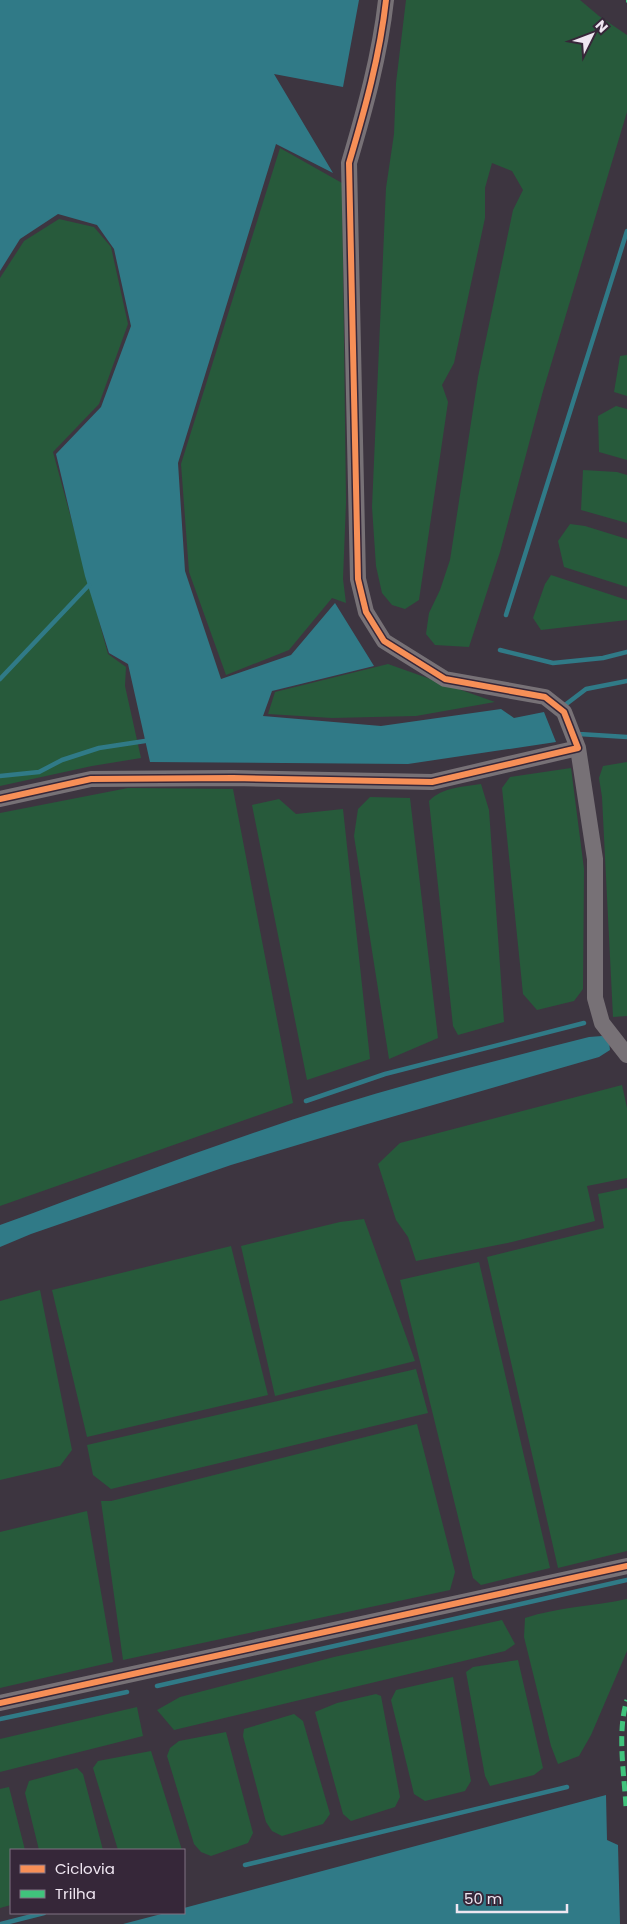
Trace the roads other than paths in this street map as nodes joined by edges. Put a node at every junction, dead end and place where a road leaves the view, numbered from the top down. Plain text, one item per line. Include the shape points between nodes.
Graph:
1 (386, 0) edge
2 (578, 748) junction
3 (0, 799) edge
4 (627, 1055) edge
5 (627, 1566) edge
6 (0, 1703) edge

1 - 2 street via 383,30 349,163 358,579 366,612 384,641 445,679 545,697 564,712
2 - 3 street via 432,782 91,779
2 - 4 street via 595,859 595,998 602,1023
5 - 6 street

